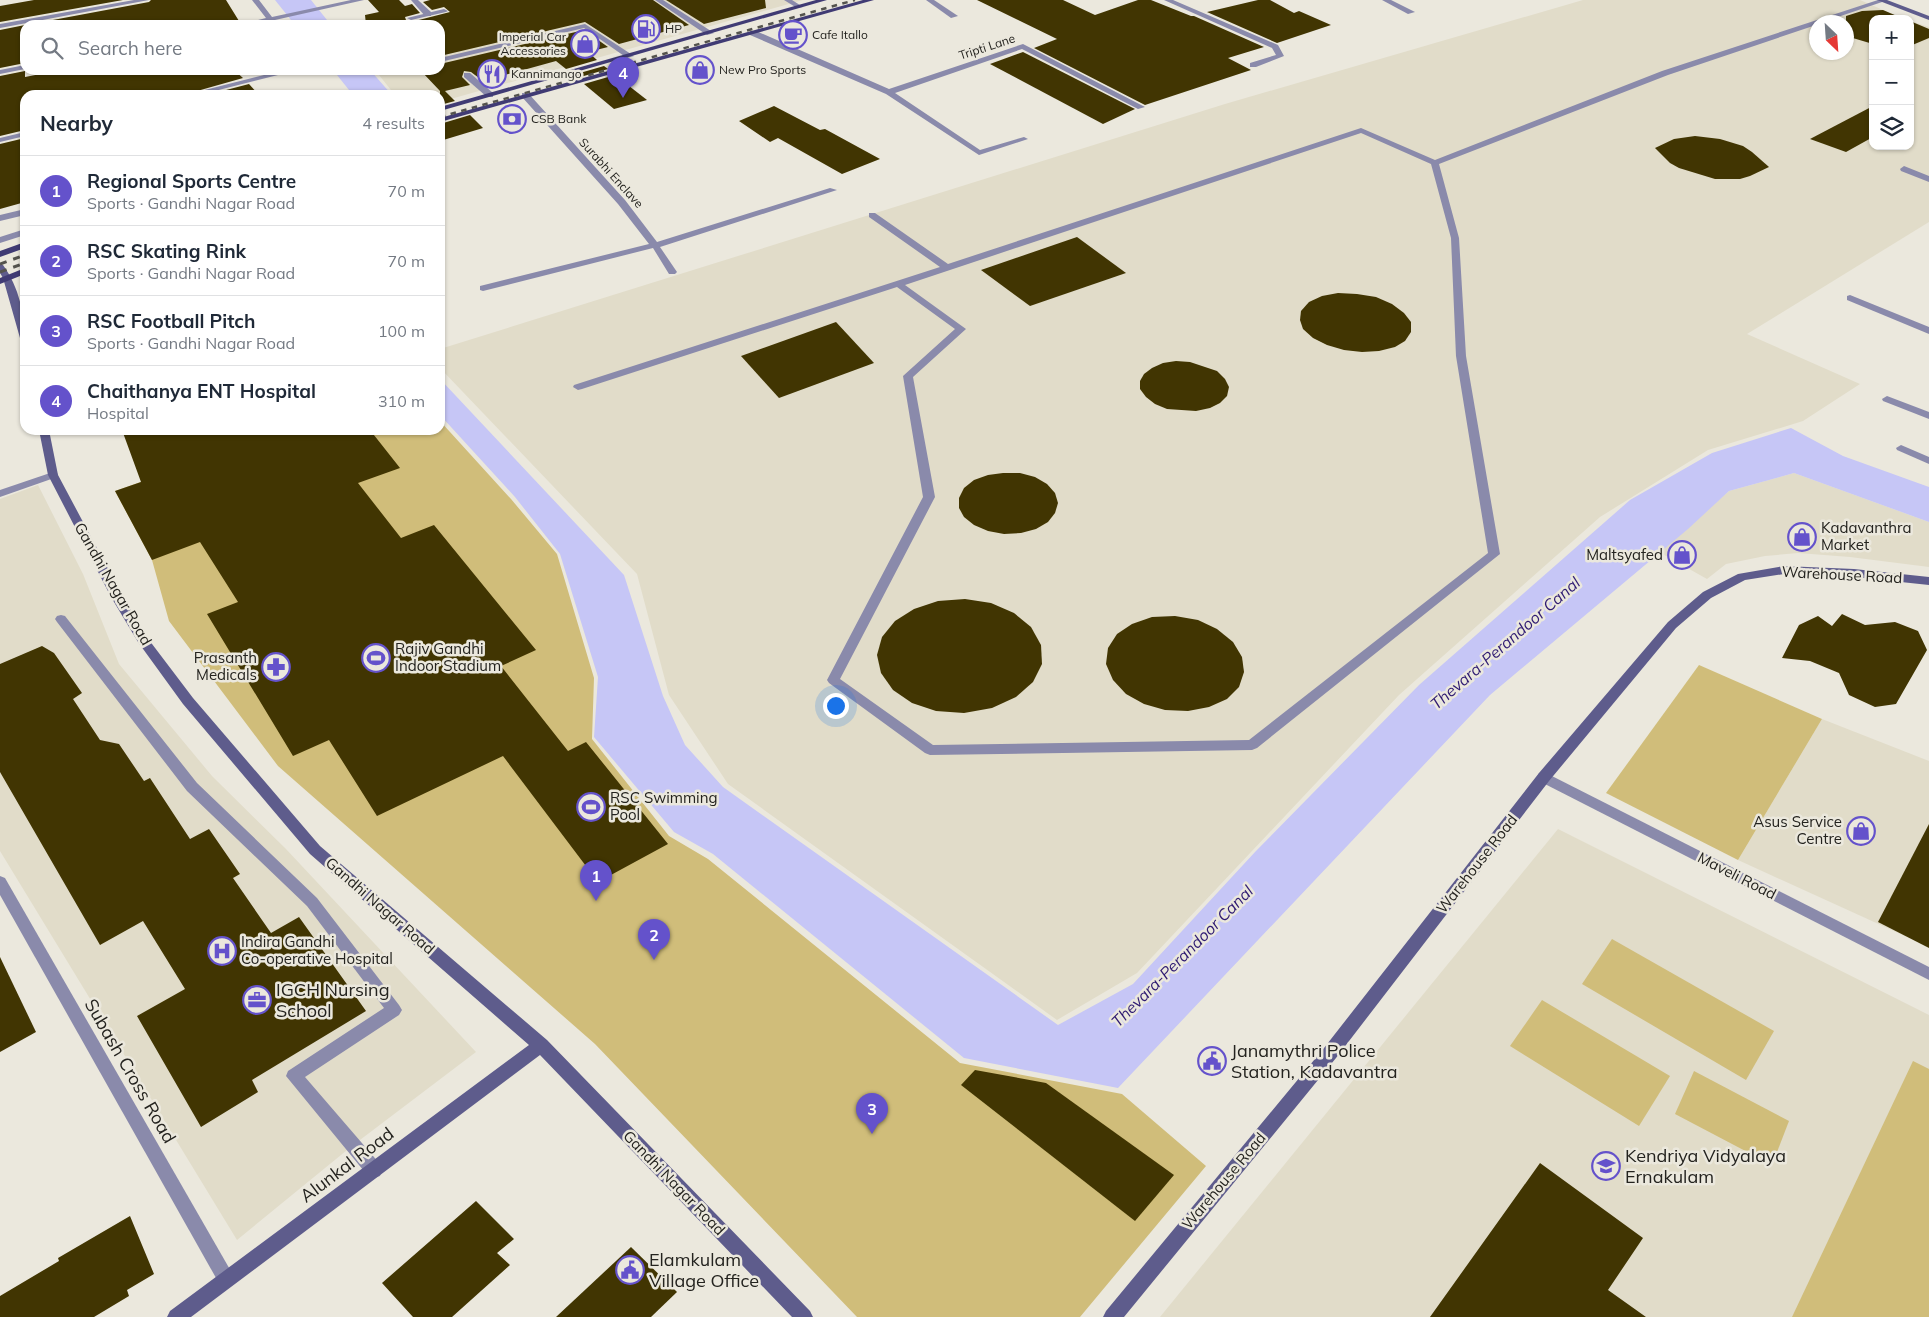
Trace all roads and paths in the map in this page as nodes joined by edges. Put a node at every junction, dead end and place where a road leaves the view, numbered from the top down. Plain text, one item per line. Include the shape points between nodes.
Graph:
1 (146, 0) edge
2 (255, 0) edge
3 (358, 0) edge
4 (414, 0) edge
5 (658, 0) edge
6 (787, 0) edge
7 (824, 0) edge
8 (871, 0) edge
9 (929, 0) edge
10 (1184, 0) edge
11 (1385, 0) edge
12 (1881, 0) edge
13 (1171, 2) edge
14 (799, 7) junction
15 (444, 11) dead end
16 (1411, 12) dead end
17 (428, 14) junction
18 (1839, 15) edge
19 (954, 16) dead end
20 (411, 18) dead end
21 (1929, 18) edge
22 (34, 20) edge
23 (271, 20) edge
24 (281, 20) edge
25 (20, 22) edge
26 (0, 26) edge
27 (1809, 26) edge
28 (710, 33) junction
29 (753, 33) junction
30 (630, 56) junction
31 (445, 59) edge
32 (1253, 66) dead end
33 (20, 68) edge
34 (0, 72) edge
35 (273, 75) edge
36 (467, 75) dead end
37 (210, 90) edge
38 (889, 92) junction
39 (490, 95) junction
40 (525, 95) junction
41 (1142, 107) dead end
42 (445, 108) edge
43 (445, 119) edge
44 (20, 135) edge
45 (0, 140) edge
46 (1024, 140) dead end
47 (1435, 163) junction
48 (1904, 169) dead end
49 (1929, 179) edge
50 (833, 190) dead end
51 (20, 213) edge
52 (872, 215) dead end
53 (0, 218) edge
54 (20, 234) edge
55 (0, 240) edge
56 (656, 245) junction
57 (20, 247) edge
58 (0, 254) edge
59 (0, 267) edge
60 (947, 268) junction
61 (672, 272) dead end
62 (20, 273) edge
63 (4, 279) edge
64 (898, 284) junction
65 (483, 288) dead end
66 (1850, 298) dead end
67 (20, 313) edge
68 (1929, 331) edge
69 (578, 387) dead end
70 (1887, 400) dead end
71 (1929, 416) edge
72 (45, 435) edge
73 (1901, 448) dead end
74 (1929, 461) edge
75 (53, 475) junction
76 (0, 494) edge
77 (1929, 580) edge
78 (61, 619) dead end
79 (1544, 778) junction
80 (0, 882) edge
81 (1929, 974) edge
82 (541, 1045) junction
83 (374, 1170) junction
84 (226, 1279) junction
85 (176, 1317) edge
86 (804, 1317) edge
87 (1112, 1317) edge

1 - 22 street
2 - 23 street
3 - 24 street
4 - 17 street
5 - 28 street
6 - 14 street
7 - 14 main road
8 - 29 main road
9 - 19 street
10 - 13 street
11 - 16 street
12 - 18 street
12 - 21 street
13 - 32 street via 1275,48 1280,56
14 - 28 main road
15 - 17 street
17 - 20 street
25 - 26 street
27 - 47 street via 1666,73
28 - 30 main road
29 - 38 street
29 - 40 main road
30 - 31 street via 586,26
30 - 39 main road
33 - 34 street
35 - 37 street
36 - 39 street
38 - 41 street, Tripti Lane via 1023,46
38 - 46 street via 979,153
39 - 42 main road
40 - 43 main road
40 - 56 street, Surabhi Enclave via 631,212
44 - 45 street
47 - 60 street via 1361,130
47 - 64 street via 1454,238 1461,356 1494,554 1252,745 930,750 833,680 929,497 908,376 961,329
48 - 49 street
50 - 56 street
51 - 53 street
52 - 60 street
54 - 55 street
56 - 61 street, Surabhi Enclave
56 - 65 street
57 - 58 main road
59 - 63 street
60 - 64 street
62 - 63 main road
63 - 67 street
64 - 69 street
66 - 68 street
70 - 71 street
72 - 75 street, Gandhi Nagar Road
73 - 74 street
75 - 76 street
75 - 82 street, Gandhi Nagar Road via 142,639 188,701 315,850
77 - 79 street, Warehouse Road via 1784,570 1742,577 1707,595 1672,625
78 - 83 street via 192,787 312,902 394,1010 294,1076
79 - 81 street, Maveli Road
79 - 87 street, Warehouse Road via 1330,1053
80 - 84 street, Subash Cross Road
82 - 83 street, Alunkal Road
82 - 86 street, Gandhi Nagar Road
83 - 84 street, Alunkal Road
84 - 85 street, Alunkal Road

